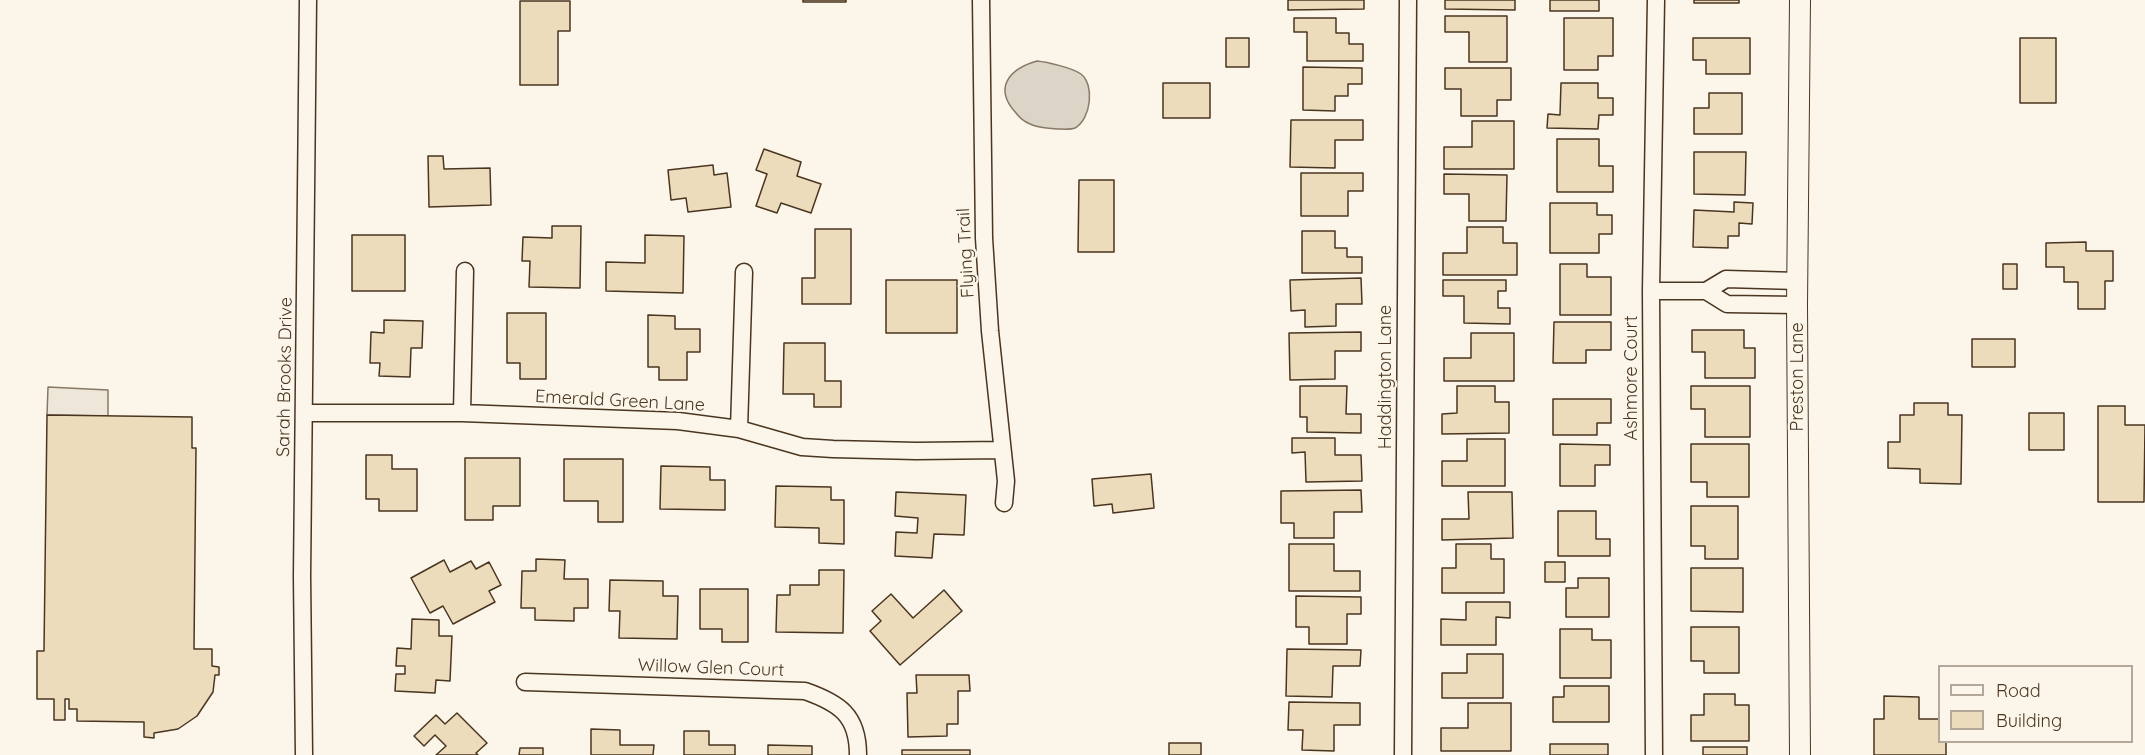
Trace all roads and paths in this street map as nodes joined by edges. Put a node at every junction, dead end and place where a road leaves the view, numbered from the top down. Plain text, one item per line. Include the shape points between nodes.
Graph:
1 (308, 0) edge
2 (981, 0) edge
3 (1408, 0) edge
4 (1656, 0) edge
5 (1800, 0) edge
6 (465, 271) dead end
7 (744, 272) dead end
8 (1797, 281) junction
9 (1651, 291) junction
10 (1706, 291) junction
11 (1797, 305) junction
12 (304, 412) junction
13 (462, 413) junction
14 (740, 429) junction
15 (1002, 450) junction
16 (1004, 503) dead end
17 (525, 682) dead end
18 (304, 755) edge
19 (858, 755) edge
20 (1403, 755) edge
21 (1654, 755) edge
22 (1800, 755) edge

1 - 12 street, Sarah Brooks Drive
2 - 15 street, Flying Trail via 984,238
3 - 20 street, Haddington Lane
4 - 9 street, Ashmore Court
5 - 8 street, Preston Lane
6 - 13 street
7 - 14 street
8 - 10 street via 1726,279
8 - 11 street, Preston Lane
9 - 10 street
9 - 21 street, Ashmore Court
10 - 11 street via 1727,304
11 - 22 street, Preston Lane
12 - 13 street, Emerald Green Lane
12 - 18 street, Sarah Brooks Drive
13 - 14 street, Emerald Green Lane via 678,421
14 - 15 street, Emerald Green Lane via 802,447
15 - 16 street, Flying Trail
17 - 19 street, Willow Glen Court via 805,691 827,699 843,711 854,727

